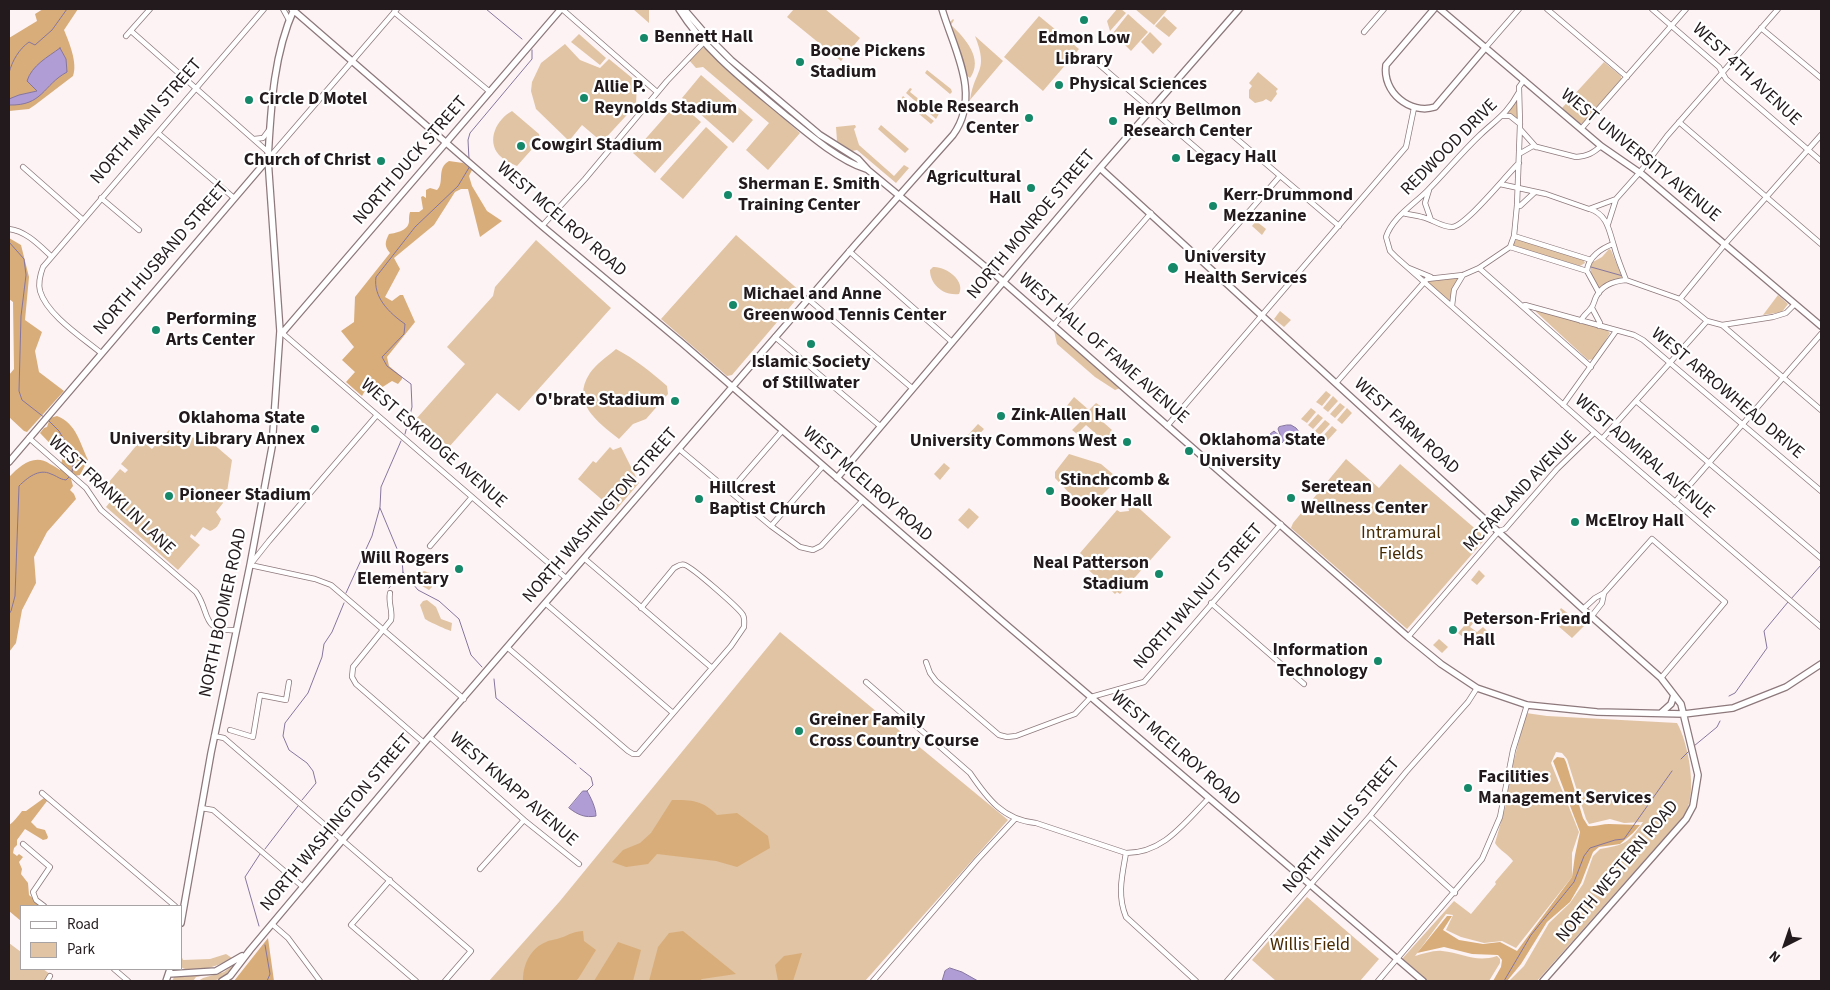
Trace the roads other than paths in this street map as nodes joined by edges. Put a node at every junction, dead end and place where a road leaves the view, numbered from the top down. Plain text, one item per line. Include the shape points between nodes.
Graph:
1 (150, 9) edge
2 (264, 9) edge
3 (283, 9) edge
4 (293, 9) edge
5 (562, 9) edge
6 (679, 9) edge
7 (684, 9) edge
8 (941, 9) edge
9 (1239, 9) edge
10 (1384, 9) edge
11 (1434, 9) edge
12 (1440, 9) edge
13 (1519, 9) edge
14 (1547, 9) edge
15 (1652, 9) edge
16 (1686, 9) edge
17 (1778, 9) edge
18 (396, 10) edge
19 (289, 20) junction
20 (1671, 26) junction
21 (1762, 28) junction
22 (131, 31) junction
23 (1364, 32) dead end
24 (126, 36) dead end
25 (706, 40) junction
26 (1486, 47) junction
27 (352, 61) junction
28 (1095, 61) dead end
29 (1722, 74) junction
30 (1627, 77) junction
31 (1821, 78) edge
32 (1524, 80) junction
33 (195, 89) junction
34 (1519, 90) junction
35 (490, 92) junction
36 (657, 92) junction
37 (1414, 108) junction
38 (1152, 110) junction
39 (1502, 116) junction
40 (1679, 122) junction
41 (1520, 126) junction
42 (1224, 128) dead end
43 (1581, 128) junction
44 (269, 130) junction
45 (158, 133) junction
46 (1821, 135) edge
47 (253, 139) junction
48 (446, 142) junction
49 (1601, 146) junction
50 (1536, 147) junction
51 (1808, 150) junction
52 (1202, 153) dead end
53 (1520, 154) junction
54 (268, 155) junction
55 (1821, 161) edge
56 (1519, 163) junction
57 (24, 167) dead end
58 (1100, 168) junction
59 (1640, 172) junction
60 (254, 175) junction
61 (1280, 176) junction
62 (269, 181) junction
63 (1500, 184) junction
64 (1518, 188) junction
65 (1429, 190) junction
66 (1534, 192) junction
67 (899, 194) junction
68 (101, 198) junction
69 (234, 198) junction
70 (1767, 198) junction
71 (1616, 199) junction
72 (1517, 205) junction
73 (1589, 208) junction
74 (1151, 213) junction
75 (1403, 213) junction
76 (82, 219) junction
77 (1396, 220) joint
78 (1431, 220) junction
79 (542, 226) junction
80 (1339, 226) junction
81 (1608, 226) junction
82 (9, 229) edge
83 (139, 230) dead end
84 (1514, 236) junction
85 (1613, 244) junction
86 (1725, 244) junction
87 (1821, 244) edge
88 (1510, 247) junction
89 (849, 251) junction
90 (52, 256) junction
91 (1591, 260) junction
92 (1205, 262) junction
93 (1406, 266) junction
94 (1479, 268) junction
95 (1587, 271) junction
96 (1463, 275) junction
97 (1431, 277) junction
98 (1626, 280) junction
99 (1003, 282) junction
100 (1423, 282) junction
101 (1599, 293) junction
102 (808, 299) junction
103 (1680, 299) junction
104 (1795, 304) junction
105 (1452, 306) junction
106 (1523, 306) junction
107 (1592, 308) junction
108 (1263, 316) junction
109 (1581, 321) junction
110 (1707, 321) junction
111 (1722, 325) junction
112 (1053, 326) junction
113 (1599, 326) junction
114 (1821, 326) edge
115 (1616, 331) junction
116 (281, 332) junction
117 (1821, 334) edge
118 (775, 337) junction
119 (952, 342) junction
120 (101, 353) junction
121 (1669, 362) junction
122 (1591, 367) junction
123 (1784, 378) junction
124 (1336, 383) junction
125 (732, 387) junction
126 (912, 388) junction
127 (1636, 401) junction
128 (1563, 405) junction
129 (1821, 410) edge
130 (377, 415) junction
131 (880, 426) junction
132 (1167, 426) junction
133 (1743, 426) junction
134 (782, 431) junction
135 (1594, 433) junction
136 (29, 438) junction
137 (1602, 439) junction
138 (679, 449) junction
139 (9, 462) edge
140 (1709, 464) junction
141 (823, 466) junction
142 (837, 478) junction
143 (730, 491) junction
144 (1821, 491) edge
145 (472, 497) junction
146 (863, 500) junction
147 (1675, 502) junction
148 (1281, 524) junction
149 (771, 526) junction
150 (1499, 532) junction
151 (430, 546) dead end
152 (1820, 556) edge
153 (585, 559) junction
154 (250, 566) junction
155 (567, 579) junction
156 (390, 593) dead end
157 (1604, 593) junction
158 (546, 603) junction
159 (1211, 603) junction
160 (641, 608) junction
161 (1583, 609) junction
162 (1591, 616) junction
163 (1821, 627) edge
164 (236, 630) junction
165 (383, 631) junction
166 (1408, 637) junction
167 (508, 648) junction
168 (926, 662) dead end
169 (1821, 664) edge
170 (712, 668) junction
171 (1661, 678) junction
172 (289, 682) dead end
173 (866, 682) dead end
174 (1304, 684) dead end
175 (1477, 688) junction
176 (1674, 694) junction
177 (1091, 697) junction
178 (464, 699) junction
179 (1527, 705) junction
180 (673, 713) junction
181 (1661, 713) junction
182 (1684, 714) junction
183 (230, 730) dead end
184 (214, 736) junction
185 (430, 737) junction
186 (424, 743) junction
187 (42, 793) dead end
188 (1209, 798) junction
189 (201, 808) junction
190 (1370, 816) junction
191 (1015, 819) junction
192 (524, 820) junction
193 (343, 840) junction
194 (23, 844) dead end
195 (1126, 853) junction
196 (579, 864) dead end
197 (480, 870) dead end
198 (390, 880) junction
199 (1311, 884) junction
200 (303, 887) junction
201 (1454, 893) junction
202 (43, 905) edge
203 (174, 905) edge
204 (183, 908) edge
205 (272, 924) junction
206 (250, 950) junction
207 (1398, 959) junction
208 (115, 970) edge
209 (169, 971) edge
210 (182, 971) edge
211 (128, 981) edge
212 (166, 981) edge
213 (222, 981) edge
214 (320, 981) edge
215 (416, 981) edge
216 (445, 981) edge
217 (873, 981) edge
218 (1196, 981) edge
219 (1227, 981) edge
220 (1378, 981) edge
221 (1423, 981) edge
222 (1543, 981) edge

1 - 22 street
2 - 33 street, NORTH MAIN STREET
3 - 19 street
4 - 19 main road, NORTH BOOMER ROAD
4 - 27 main road, WEST MCELROY ROAD
5 - 35 main road, NORTH DUCK STREET
5 - 36 street
6 - 25 main road, WEST HALL OF FAME AVENUE
7 - 25 main road, WEST HALL OF FAME AVENUE
8 - 67 main road, NORTH WASHINGTON STREET via 966,82 965,109 955,131
9 - 38 main road, NORTH MONROE STREET
10 - 23 street
11 - 37 main road via 1386,65 1386,78 1391,90
12 - 26 main road, WEST UNIVERSITY AVENUE
13 - 26 street
14 - 30 street
15 - 20 street, WEST 4TH AVENUE
16 - 20 street
17 - 21 street
18 - 27 street, NORTH HUSBAND STREET
18 - 35 street
19 - 44 main road, NORTH BOOMER ROAD via 277,69
20 - 29 street, WEST 4TH AVENUE via 1719,66
20 - 30 street
21 - 29 street
21 - 31 street
22 - 24 street
22 - 33 street
25 - 36 street
25 - 67 main road, WEST HALL OF FAME AVENUE via 820,135 858,159
26 - 32 main road, WEST UNIVERSITY AVENUE
26 - 37 main road via 1435,107 1426,110
27 - 48 main road, WEST MCELROY ROAD
27 - 54 street, NORTH HUSBAND STREET
28 - 38 street
29 - 40 street
29 - 51 street, WEST 4TH AVENUE
30 - 43 street
32 - 34 street, REDWOOD DRIVE
32 - 43 main road, WEST UNIVERSITY AVENUE
33 - 45 street, NORTH MAIN STREET
33 - 47 street
34 - 39 street, REDWOOD DRIVE via 1511,107
34 - 41 street
35 - 48 main road, NORTH DUCK STREET
36 - 79 street
37 - 80 street via 1406,147
38 - 52 street
38 - 58 main road, NORTH MONROE STREET
39 - 41 street via 1510,116
39 - 65 street, REDWOOD DRIVE
40 - 59 street
40 - 70 street
41 - 50 street
41 - 53 street
42 - 61 street
43 - 49 main road, WEST UNIVERSITY AVENUE
44 - 47 street via 262,138
44 - 54 main road, NORTH BOOMER ROAD
45 - 68 street, NORTH MAIN STREET
45 - 69 street
46 - 51 street
47 - 54 street
48 - 79 main road, WEST MCELROY ROAD
48 - 116 main road, NORTH DUCK STREET
49 - 50 street via 1592,154 1576,157
49 - 59 main road, WEST UNIVERSITY AVENUE
50 - 53 street
51 - 55 street, WEST 4TH AVENUE
51 - 70 street
53 - 56 street
54 - 60 main road, NORTH HUSBAND STREET
54 - 62 main road, NORTH BOOMER ROAD
56 - 63 street
56 - 64 street
57 - 76 street
58 - 74 main road, WEST FARM ROAD
58 - 99 main road, NORTH MONROE STREET
59 - 71 street
59 - 86 main road, WEST UNIVERSITY AVENUE
60 - 62 main road via 261,174
60 - 69 main road, NORTH HUSBAND STREET
61 - 80 street
61 - 92 street
62 - 116 main road, NORTH BOOMER ROAD
63 - 64 street
63 - 78 street via 1457,225 1452,227
64 - 66 street
64 - 72 street
65 - 75 street, REDWOOD DRIVE
65 - 78 street via 1425,203
66 - 72 street via 1520,206
66 - 73 street
67 - 89 main road, NORTH WASHINGTON STREET
67 - 99 main road, WEST HALL OF FAME AVENUE
68 - 76 street, NORTH MAIN STREET
68 - 83 street
69 - 120 main road, NORTH HUSBAND STREET
70 - 86 street
70 - 87 street
71 - 73 street
71 - 81 street
72 - 84 street
73 - 81 street via 1600,213
74 - 92 main road, WEST FARM ROAD
74 - 112 street
75 - 77 street, REDWOOD DRIVE
75 - 78 street
76 - 90 street, NORTH MAIN STREET
77 - 93 street, WEST ADMIRAL AVENUE via 1386,237 1390,251
79 - 125 main road, WEST MCELROY ROAD
80 - 108 street
81 - 85 street
82 - 90 street via 36,242
84 - 88 street
84 - 91 street
85 - 91 street
85 - 98 street
86 - 103 street
86 - 104 main road, WEST UNIVERSITY AVENUE
88 - 94 street
88 - 95 street
89 - 102 main road, NORTH WASHINGTON STREET
89 - 119 street
90 - 120 street, NORTH MAIN STREET via 42,267 40,278 40,290 45,301 56,315
91 - 95 street
92 - 108 main road, WEST FARM ROAD
93 - 97 street
93 - 100 street, WEST ADMIRAL AVENUE
94 - 96 street
94 - 106 street
95 - 101 street
96 - 97 street
96 - 105 street via 1454,290
97 - 100 street
98 - 101 street via 1617,280
98 - 103 street
99 - 112 main road, WEST HALL OF FAME AVENUE
99 - 119 main road, NORTH MONROE STREET
100 - 105 street, WEST ADMIRAL AVENUE
100 - 124 street
101 - 107 street
102 - 118 main road, NORTH WASHINGTON STREET
102 - 126 street
103 - 110 street
104 - 111 street via 1786,313
104 - 114 main road, WEST UNIVERSITY AVENUE
105 - 128 street, WEST ADMIRAL AVENUE
106 - 109 street, WEST ARROWHEAD DRIVE
106 - 122 street
107 - 109 street
107 - 113 street
108 - 124 main road, WEST FARM ROAD
108 - 132 street
109 - 113 street, WEST ARROWHEAD DRIVE
110 - 111 street
110 - 121 street
111 - 123 street
112 - 132 main road, WEST HALL OF FAME AVENUE
113 - 115 street, WEST ARROWHEAD DRIVE
115 - 121 street, WEST ARROWHEAD DRIVE via 1643,340
115 - 122 street
116 - 130 street, WEST ESKRIDGE AVENUE
116 - 154 main road, NORTH BOOMER ROAD via 272,447
117 - 123 street
118 - 125 main road, NORTH WASHINGTON STREET
118 - 131 street
119 - 126 main road, NORTH MONROE STREET
120 - 136 main road, NORTH HUSBAND STREET
121 - 127 street
121 - 133 street, WEST ARROWHEAD DRIVE
122 - 128 street
123 - 129 street
123 - 133 street
124 - 150 main road, WEST FARM ROAD
125 - 134 main road, WEST MCELROY ROAD
125 - 138 main road, NORTH WASHINGTON STREET
126 - 131 main road, NORTH MONROE STREET
127 - 137 street
127 - 140 street
128 - 135 street, WEST ADMIRAL AVENUE
130 - 145 street, WEST ESKRIDGE AVENUE
130 - 154 street
131 - 142 main road, NORTH MONROE STREET
132 - 148 main road, WEST HALL OF FAME AVENUE
133 - 140 street
133 - 144 street, WEST ARROWHEAD DRIVE
134 - 141 main road, WEST MCELROY ROAD
134 - 143 street
135 - 137 street, WEST ADMIRAL AVENUE
135 - 150 street, MCFARLAND AVENUE
136 - 139 main road, NORTH HUSBAND STREET
136 - 164 street, WEST FRANKLIN LANE via 86,488 101,510 196,592 202,600 205,618 214,627
137 - 147 street, WEST ADMIRAL AVENUE
138 - 143 street
138 - 153 main road, NORTH WASHINGTON STREET
140 - 147 street
140 - 152 street
141 - 142 main road, WEST MCELROY ROAD
141 - 149 street
142 - 146 main road, WEST MCELROY ROAD
143 - 149 street
145 - 151 street
145 - 155 street, WEST ESKRIDGE AVENUE
146 - 149 street via 821,546 813,550 800,547
146 - 177 main road, WEST MCELROY ROAD
147 - 163 street, WEST ADMIRAL AVENUE
148 - 159 street, NORTH WALNUT STREET
148 - 166 main road, WEST HALL OF FAME AVENUE
150 - 161 main road, WEST FARM ROAD
150 - 166 street, MCFARLAND AVENUE
153 - 155 main road, NORTH WASHINGTON STREET
153 - 160 street
154 - 164 main road, NORTH BOOMER ROAD
154 - 165 street via 315,579 331,586
155 - 158 main road, NORTH WASHINGTON STREET
156 - 165 street via 392,616
157 - 161 street
157 - 162 street via 1602,603
157 - 171 street via 1652,538 1725,602
158 - 167 main road, NORTH WASHINGTON STREET
158 - 180 street
159 - 174 street
159 - 177 street, NORTH WALNUT STREET via 1144,682
160 - 170 street
160 - 170 street via 678,566 685,565 697,573 743,615 741,634
161 - 162 main road, WEST FARM ROAD
162 - 171 main road, WEST FARM ROAD
164 - 184 main road, NORTH BOOMER ROAD
165 - 178 street
165 - 186 street, WEST KNAPP AVENUE via 353,667 352,677 358,686
166 - 175 main road, WEST HALL OF FAME AVENUE
167 - 178 main road, NORTH WASHINGTON STREET
167 - 180 street via 635,754 641,752
168 - 177 street, NORTH WALNUT STREET via 936,681 999,735 1007,737 1075,714
169 - 182 main road via 1786,687 1747,704
170 - 180 street
171 - 176 main road, WEST FARM ROAD
172 - 183 street via 286,700 260,695 253,737
173 - 191 street via 970,773 999,808
175 - 179 main road, WEST HALL OF FAME AVENUE
175 - 190 street, NORTH WILLIS STREET
176 - 181 main road via 1671,704
176 - 182 main road, WEST FARM ROAD
177 - 188 main road, WEST MCELROY ROAD
178 - 185 main road, NORTH WASHINGTON STREET
179 - 181 main road, WEST HALL OF FAME AVENUE via 1597,712
179 - 201 street via 1513,750 1496,828 1482,859
181 - 182 main road, WEST HALL OF FAME AVENUE
182 - 222 main road, NORTH WESTERN ROAD via 1698,775 1693,806 1686,819
184 - 189 main road, NORTH BOOMER ROAD
184 - 193 street via 224,738
185 - 186 main road, NORTH WASHINGTON STREET
185 - 192 street, WEST KNAPP AVENUE
186 - 193 main road, NORTH WASHINGTON STREET
187 - 203 street
188 - 195 street via 1161,844 1150,850
188 - 199 main road, WEST MCELROY ROAD
189 - 200 street via 213,810
189 - 204 main road, NORTH BOOMER ROAD
190 - 199 street, NORTH WILLIS STREET
190 - 201 street
191 - 195 street
191 - 217 street
192 - 196 street, WEST KNAPP AVENUE
192 - 197 street
193 - 198 street
193 - 200 main road, NORTH WASHINGTON STREET
194 - 202 street via 50,868 33,892
195 - 218 street via 1120,887 1126,917
198 - 215 street via 351,925
198 - 216 street via 471,950
199 - 207 main road, WEST MCELROY ROAD
199 - 219 street, NORTH WILLIS STREET
200 - 205 main road, NORTH WASHINGTON STREET
201 - 207 street
205 - 206 main road, NORTH WASHINGTON STREET
205 - 214 street via 288,938
206 - 210 main road, NORTH WASHINGTON STREET via 216,971
206 - 213 main road, NORTH WASHINGTON STREET via 230,976
207 - 220 street
207 - 221 main road, WEST MCELROY ROAD
208 - 211 street
209 - 210 main road, NORTH WASHINGTON STREET
209 - 212 main road

